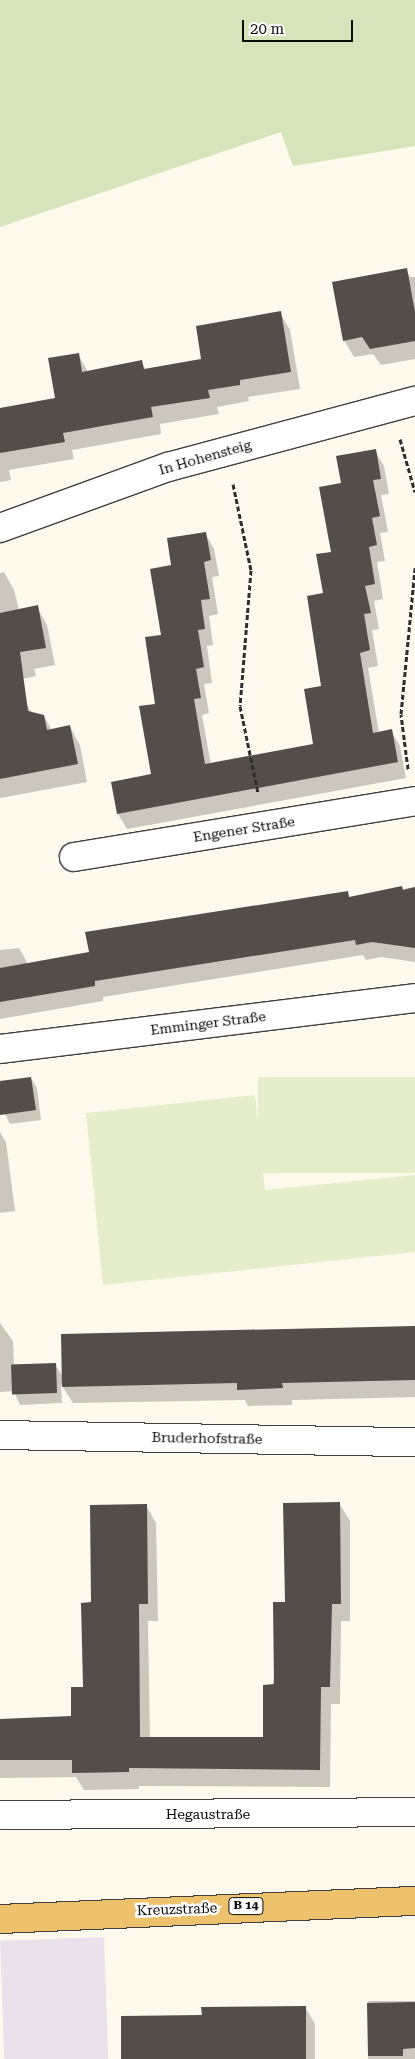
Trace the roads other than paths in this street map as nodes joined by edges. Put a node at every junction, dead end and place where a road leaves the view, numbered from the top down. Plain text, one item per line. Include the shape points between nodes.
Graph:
1 (403, 404) edge
2 (0, 528) edge
3 (413, 801) edge
4 (74, 857) dead end
5 (415, 998) edge
6 (0, 1049) edge
7 (0, 1435) edge
8 (415, 1442) edge
9 (415, 1812) edge
10 (0, 1815) edge
11 (415, 1901) edge
12 (0, 1919) edge

1 - 2 street, In Hohensteig via 168,467
3 - 4 street, Engener Straße
5 - 6 street, Emminger Straße
7 - 8 street, Bruderhofstraße
9 - 10 street, Hegaustraße
11 - 12 main road, Kreuzstraße / B 14

